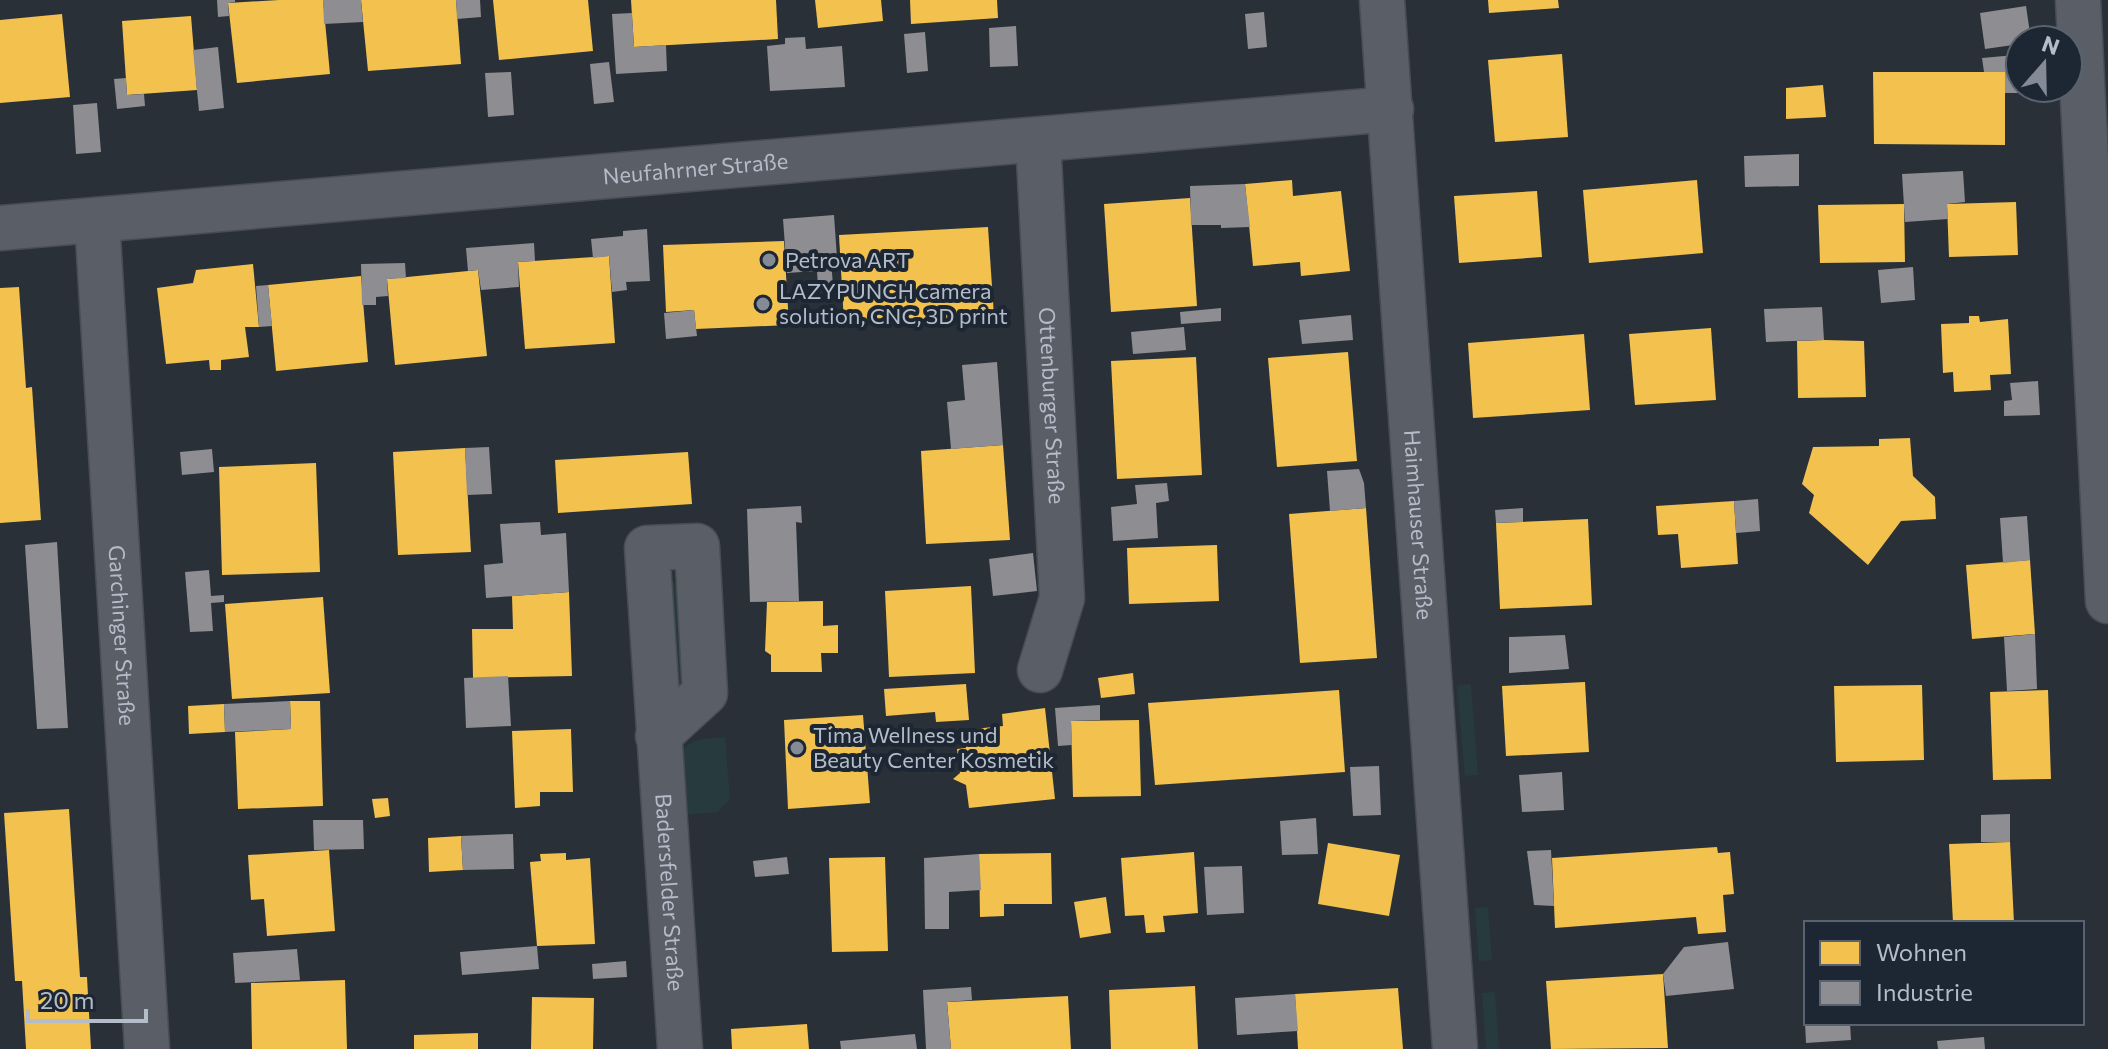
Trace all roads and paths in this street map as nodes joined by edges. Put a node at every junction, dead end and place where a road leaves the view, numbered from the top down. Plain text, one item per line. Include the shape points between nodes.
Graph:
1 (1382, 0) edge
2 (2078, 0) edge
3 (1391, 109) junction
4 (1038, 140) junction
5 (97, 220) junction
6 (0, 228) edge
7 (2108, 601) edge
8 (1040, 670) dead end
9 (658, 736) dead end
10 (147, 1049) edge
11 (680, 1049) edge
12 (1455, 1049) edge

1 - 3 street, Haimhauser Straße
2 - 7 street
3 - 4 street, Neufahrner Straße
3 - 12 street, Haimhauser Straße
4 - 5 street, Neufahrner Straße
4 - 8 street, Ottenburger Straße via 1062,598
5 - 6 street, Neufahrner Straße
5 - 10 street, Garchinger Straße
9 - 11 street, Badersfelder Straße

